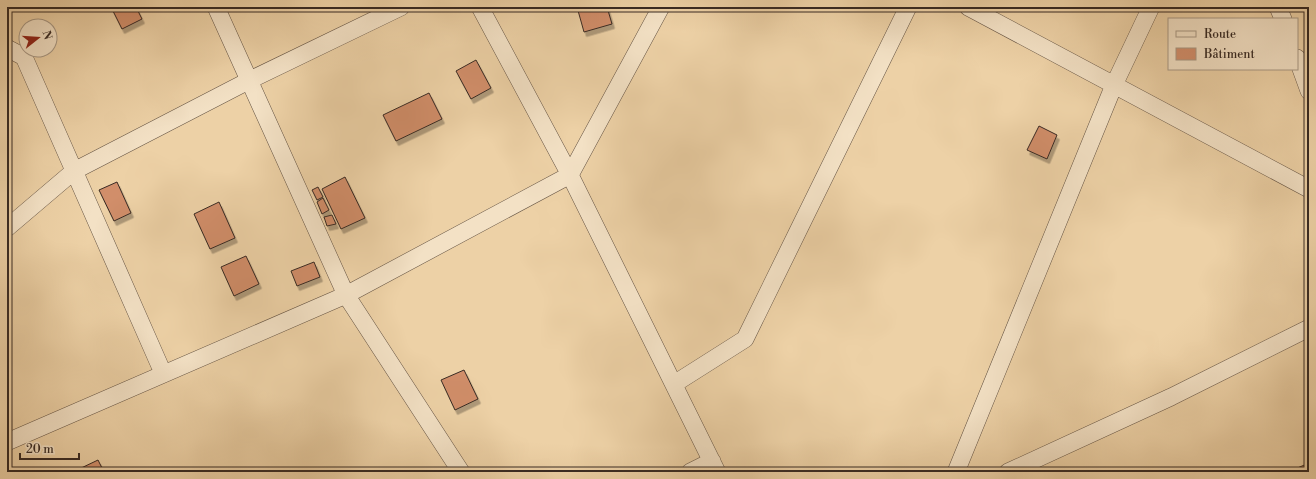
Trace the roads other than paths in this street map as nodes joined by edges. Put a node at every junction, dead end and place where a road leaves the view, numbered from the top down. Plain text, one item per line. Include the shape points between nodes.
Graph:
1 (216, 7) edge
2 (401, 7) edge
3 (480, 7) edge
4 (662, 7) edge
5 (908, 7) edge
6 (968, 7) edge
7 (1151, 7) edge
8 (1278, 7) edge
9 (1282, 18) edge
10 (7, 48) edge
11 (1298, 60) edge
12 (250, 80) junction
13 (1308, 83) edge
14 (1114, 85) junction
15 (74, 171) junction
16 (570, 175) junction
17 (1309, 189) edge
18 (7, 228) edge
19 (346, 295) junction
20 (1309, 328) edge
21 (163, 373) junction
22 (674, 384) junction
23 (7, 442) edge
24 (714, 467) edge
25 (461, 472) edge
26 (690, 472) edge
27 (956, 472) edge
28 (1008, 472) edge

1 - 12 street
2 - 12 street
3 - 16 street
4 - 16 street
5 - 22 street via 745,339
6 - 14 street
7 - 14 street
8 - 9 street
10 - 15 street via 24,57
11 - 13 street
12 - 15 street
12 - 19 street
14 - 17 street
14 - 27 street
15 - 18 street
15 - 21 street
16 - 19 street
16 - 22 street
19 - 21 street
19 - 25 street
20 - 28 street via 1171,397
21 - 23 street
22 - 24 street
24 - 26 street

